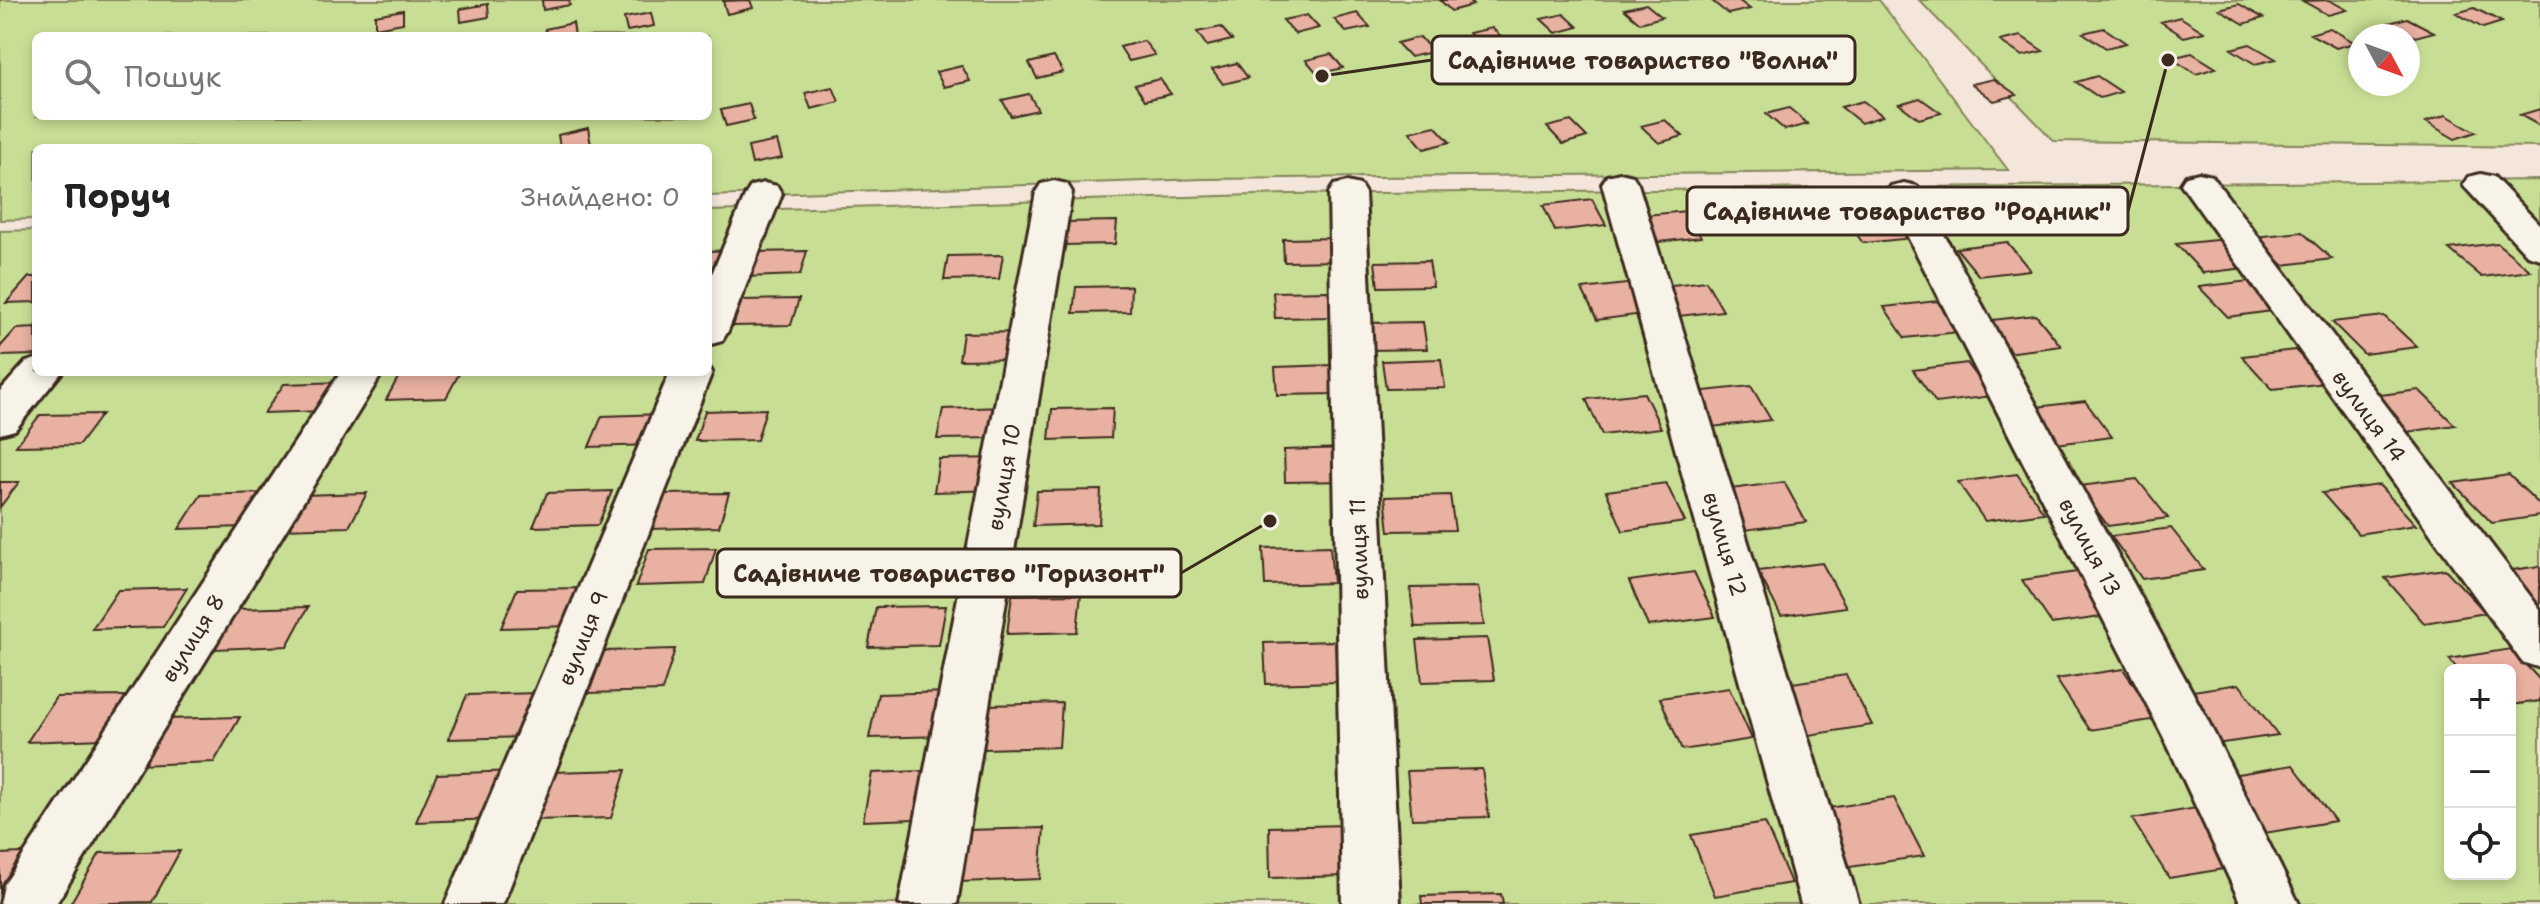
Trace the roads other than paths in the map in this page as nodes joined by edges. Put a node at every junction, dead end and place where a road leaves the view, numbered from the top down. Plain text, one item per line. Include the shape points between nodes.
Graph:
1 (1620, 184) dead end
2 (2199, 184) dead end
3 (2481, 185) dead end
4 (1054, 192) dead end
5 (1347, 193) dead end
6 (764, 194) dead end
7 (1904, 194) dead end
8 (2540, 247) edge
9 (712, 321) edge
10 (38, 376) edge
11 (359, 376) edge
12 (689, 376) edge
13 (0, 419) edge
14 (2540, 647) edge
15 (24, 904) edge
16 (474, 904) edge
17 (928, 904) edge
18 (1371, 904) edge
19 (1830, 904) edge
20 (2270, 904) edge

1 - 19 street, вулиця 12
2 - 14 street, вулиця 14
3 - 8 street
4 - 17 street, вулиця 10
5 - 18 street, вулиця 11
6 - 9 street
7 - 20 street, вулиця 13 via 2189,735
10 - 13 street
11 - 15 street, вулиця 8
12 - 16 street, вулиця 9

